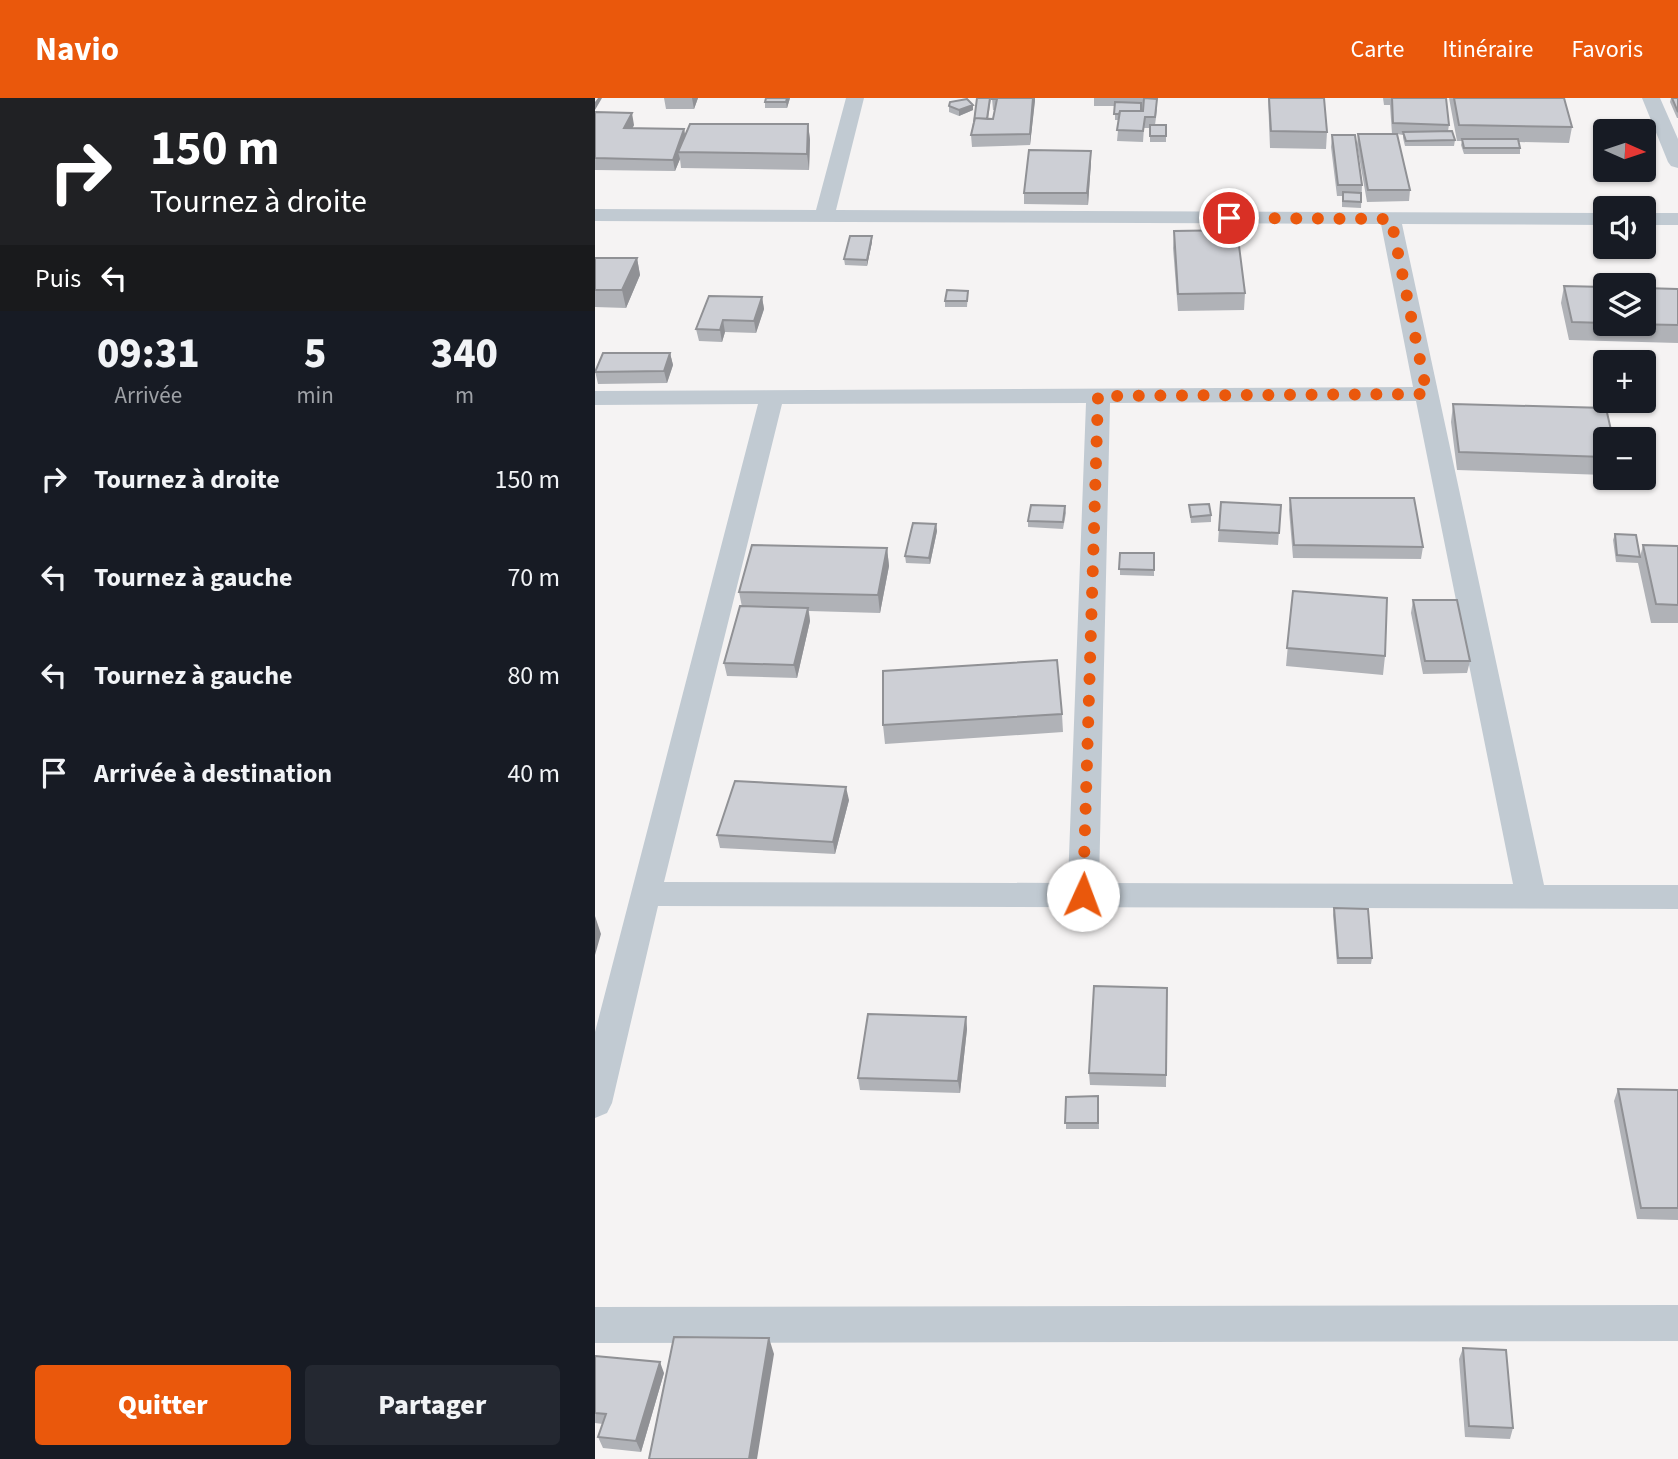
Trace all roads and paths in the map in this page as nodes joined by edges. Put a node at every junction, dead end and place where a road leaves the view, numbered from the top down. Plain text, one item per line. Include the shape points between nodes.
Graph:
1 (855, 98) edge
2 (1650, 98) edge
3 (1678, 162) edge
4 (825, 214) junction
5 (595, 215) edge
6 (1391, 219) junction
7 (1593, 219) edge
8 (1656, 219) edge
9 (1678, 219) edge
10 (1427, 394) junction
11 (1098, 396) junction
12 (772, 397) junction
13 (595, 398) edge
14 (645, 894) junction
15 (1083, 895) junction
16 (1531, 897) junction
17 (1678, 897) edge
18 (595, 1103) edge
19 (1678, 1323) edge
20 (595, 1325) edge

1 - 4 street
2 - 3 street
4 - 5 street
4 - 6 street
6 - 7 street
6 - 10 street
8 - 9 street
10 - 11 street
10 - 16 street
11 - 12 street
11 - 15 street
12 - 13 street
12 - 14 street
14 - 15 street
14 - 18 street
15 - 16 street
16 - 17 street
19 - 20 street

